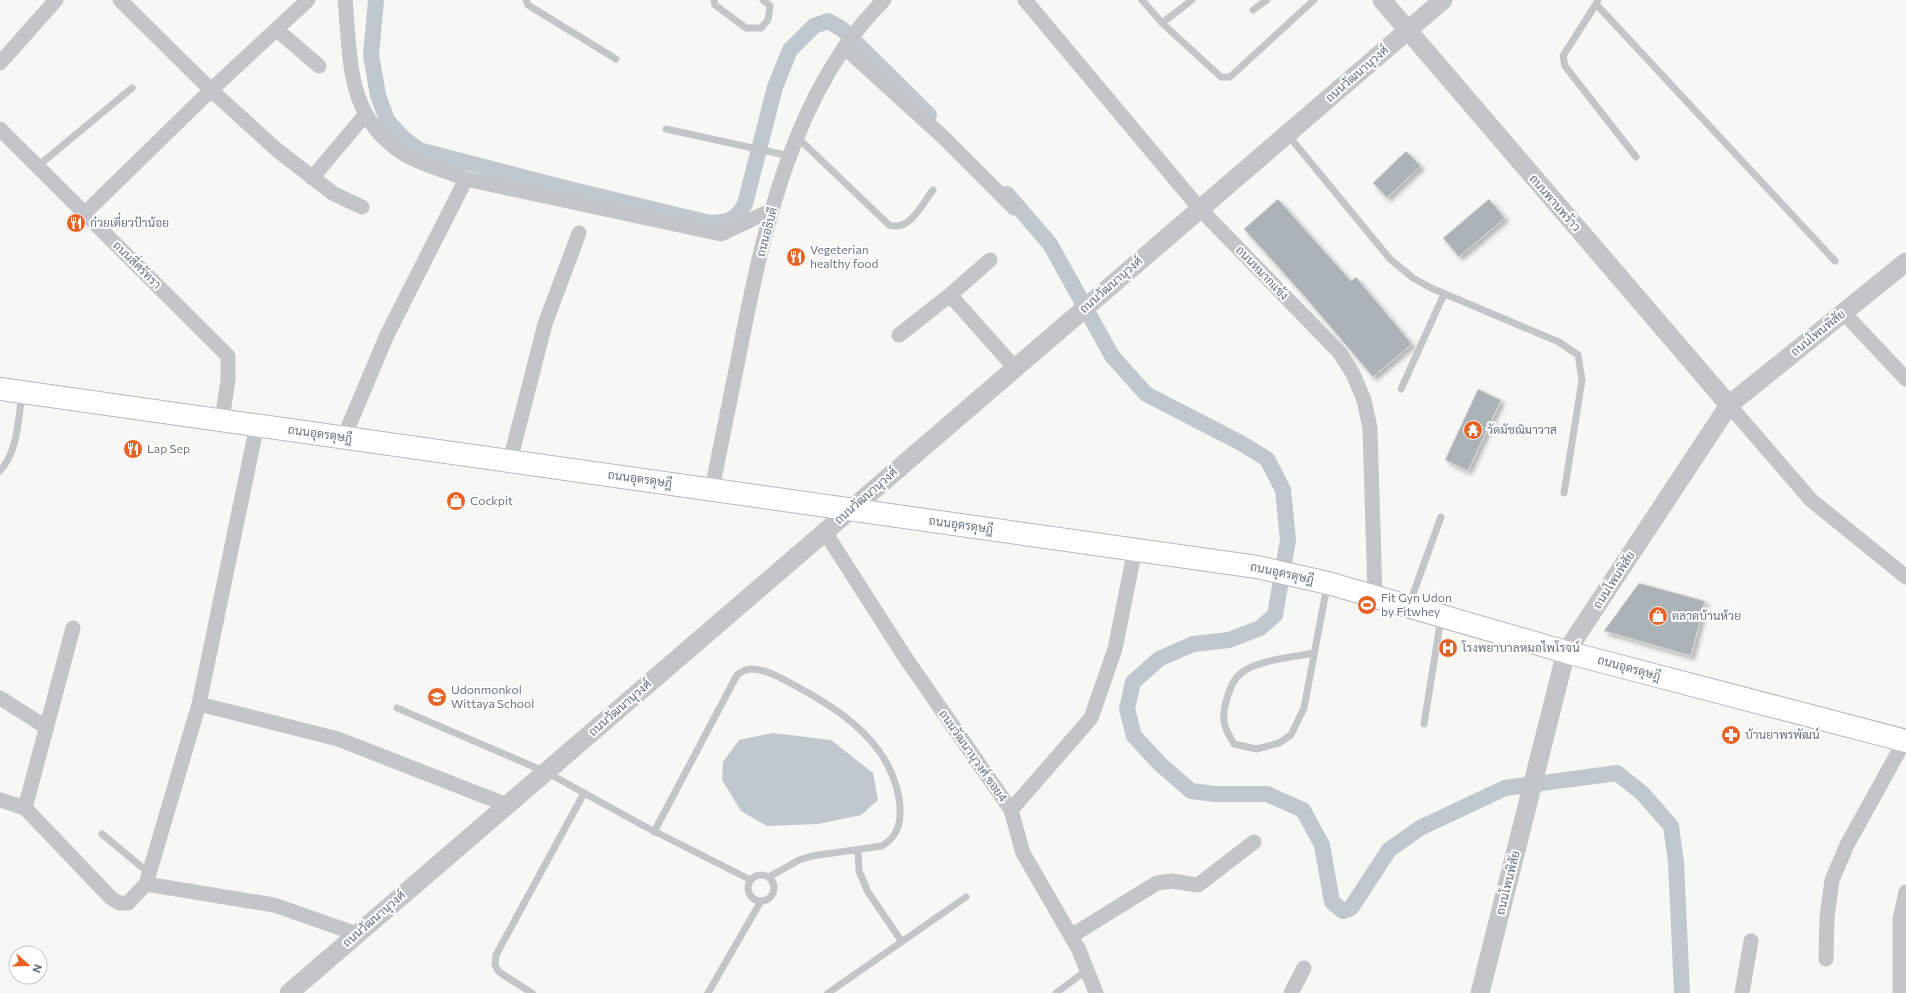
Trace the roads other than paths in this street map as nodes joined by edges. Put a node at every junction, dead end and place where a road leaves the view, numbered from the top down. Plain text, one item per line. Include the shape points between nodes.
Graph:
1 (56, 0) edge
2 (120, 0) edge
3 (308, 0) edge
4 (345, 0) edge
5 (526, 0) edge
6 (714, 0) edge
7 (763, 0) edge
8 (884, 0) edge
9 (1025, 0) edge
10 (1142, 0) edge
11 (1192, 0) edge
12 (1267, 0) edge
13 (1314, 0) edge
14 (1382, 0) edge
15 (1443, 0) edge
16 (1597, 2) edge
17 (1253, 10) dead end
18 (1162, 23) junction
19 (277, 30) junction
20 (1408, 30) junction
21 (844, 48) junction
22 (616, 59) dead end
23 (0, 63) edge
24 (319, 66) dead end
25 (132, 88) dead end
26 (211, 90) junction
27 (365, 115) junction
28 (0, 129) edge
29 (666, 129) dead end
30 (1287, 134) junction
31 (797, 137) junction
32 (790, 156) junction
33 (1636, 157) dead end
34 (38, 166) junction
35 (312, 178) junction
36 (466, 179) junction
37 (933, 190) dead end
38 (362, 207) dead end
39 (1014, 208) dead end
40 (1200, 209) junction
41 (772, 210) junction
42 (85, 213) junction
43 (579, 233) dead end
44 (990, 260) dead end
45 (1834, 261) dead end
46 (1906, 262) edge
47 (1444, 294) junction
48 (950, 295) junction
49 (1844, 312) junction
50 (899, 336) dead end
51 (1015, 368) junction
52 (1906, 379) edge
53 (0, 389) edge
54 (1401, 390) dead end
55 (23, 392) junction
56 (1729, 405) junction
57 (222, 420) junction
58 (257, 425) junction
59 (344, 437) junction
60 (510, 461) junction
61 (0, 471) edge
62 (712, 489) junction
63 (1564, 493) dead end
64 (853, 509) junction
65 (1441, 517) dead end
66 (825, 532) junction
67 (1135, 549) junction
68 (1906, 577) edge
69 (1328, 583) junction
70 (1375, 596) junction
71 (1409, 606) junction
72 (1441, 616) junction
73 (73, 628) dead end
74 (1566, 652) junction
75 (1314, 653) junction
76 (0, 698) edge
77 (199, 704) junction
78 (397, 708) dead end
79 (1424, 724) dead end
80 (46, 728) junction
81 (1905, 741) edge
82 (546, 772) junction
83 (584, 793) junction
84 (0, 800) edge
85 (507, 805) junction
86 (24, 808) junction
87 (1011, 810) junction
88 (654, 832) junction
89 (102, 834) dead end
90 (1254, 842) dead end
91 (858, 850) junction
92 (768, 877) junction
93 (147, 879) junction
94 (751, 880) junction
95 (1906, 892) edge
96 (966, 897) dead end
97 (761, 901) junction
98 (357, 934) junction
99 (1071, 936) junction
100 (1751, 941) dead end
101 (902, 942) junction
102 (1826, 959) dead end
103 (1304, 968) dead end
104 (1087, 970) junction
105 (295, 991) edge
106 (532, 993) edge
107 (708, 993) edge
108 (828, 993) edge
109 (1056, 993) edge
110 (1096, 993) edge
111 (1291, 993) edge
112 (1480, 993) edge
113 (1742, 993) edge
114 (1900, 993) edge

1 - 23 street
2 - 26 street
3 - 19 street
4 - 27 street via 352,72
5 - 22 lane via 528,5
6 - 7 lane via 715,5 746,28 761,28 768,20 770,6
8 - 21 street, ถนนอธิบดี via 867,17
9 - 40 street, ถนนหมากแข้ง
10 - 18 lane
11 - 18 lane
12 - 17 lane
13 - 18 lane via 1226,78 1221,77
14 - 20 street, ถนนพานพร้าว
15 - 20 street, ถนนวัฒนานุวงศ์
16 - 33 lane via 1563,56 1564,66
16 - 45 lane
19 - 24 street
19 - 26 street
20 - 30 street, ถนนวัฒนานุวงศ์
20 - 56 street, ถนนพานพร้าว
21 - 31 street, ถนนอธิบดี via 811,102
21 - 39 street via 943,138
25 - 34 lane
26 - 35 street
26 - 42 street
27 - 35 street
27 - 36 street via 386,141 406,155
28 - 34 street, ถนนสี่ศรัทรา
29 - 32 lane
30 - 40 street, ถนนวัฒนานุวงศ์
30 - 47 lane via 1390,259 1413,278
31 - 32 street, ถนนอธิบดี
31 - 37 lane via 889,225 900,226 907,223
32 - 41 street, ถนนอธิบดี
34 - 42 street, ถนนสี่ศรัทรา
35 - 38 street via 334,194
36 - 41 street via 721,234
36 - 59 street via 387,335
40 - 51 street, ถนนวัฒนานุวงศ์
40 - 70 street, ถนนหมากแข้ง via 1340,353 1353,374 1364,400 1370,428
41 - 62 street, ถนนอธิบดี via 752,289
42 - 57 street, ถนนสี่ศรัทรา via 228,356 228,380
43 - 60 street via 545,324
44 - 48 street
46 - 49 street, ถนนโพนพิสัย
47 - 54 lane
47 - 63 lane via 1559,342 1578,355 1582,380
48 - 50 street
48 - 51 street
49 - 52 street
49 - 56 street, ถนนโพนพิสัย
51 - 64 street, ถนนวัฒนานุวงศ์
53 - 55 main road, ถนนอุดรดุษฎี
55 - 57 main road, ถนนอุดรดุษฎี
55 - 61 lane via 12,452
56 - 68 street via 1811,500
56 - 74 street, ถนนโพนพิสัย
57 - 58 main road, ถนนอุดรดุษฎี
58 - 59 main road, ถนนอุดรดุษฎี
58 - 77 street
59 - 60 main road, ถนนอุดรดุษฎี
60 - 62 main road, ถนนอุดรดุษฎี
62 - 64 main road, ถนนอุดรดุษฎี
64 - 66 street, ถนนวัฒนานุวงศ์
64 - 67 main road, ถนนอุดรดุษฎี
65 - 71 lane
66 - 82 street, ถนนวัฒนานุวงศ์
66 - 87 street, ถนนวัฒนานุวงศ์ ซอย4 via 905,657
67 - 69 main road, ถนนอุดรดุษฎี via 1257,566
67 - 87 street via 1115,648 1091,718
69 - 70 main road, ถนนอุดรดุษฎี
69 - 75 lane
70 - 71 main road, ถนนอุดรดุษฎี
71 - 72 main road, ถนนอุดรดุษฎี
72 - 74 main road, ถนนอุดรดุษฎี
72 - 79 lane
73 - 80 street
74 - 81 main road, ถนนอุดรดุษฎี
74 - 112 street, ถนนโพนพิสัย
75 - 75 lane via 1304,708 1292,735 1279,743 1257,749 1234,744 1224,727 1225,712 1231,686 1241,673 1263,662
76 - 80 street
77 - 85 street via 338,739
77 - 93 street
78 - 82 lane
80 - 86 street
81 - 102 street via 1847,845 1832,880 1827,917
82 - 83 lane
82 - 85 street, ถนนวัฒนานุวงศ์
83 - 88 lane
83 - 106 lane via 496,955 495,965 499,972
84 - 86 street
85 - 98 street, ถนนวัฒนานุวงศ์
86 - 93 street via 111,898 119,903 128,903
87 - 99 street, ถนนวัฒนานุวงศ์ ซอย4 via 1023,853
88 - 91 lane via 737,675 749,669 777,676 832,706 864,733 880,752 893,777 900,801 901,818 897,832 890,841 882,846
88 - 94 lane
89 - 93 lane
90 - 99 street via 1198,885 1172,881 1157,883
91 - 92 lane via 812,856
91 - 101 lane via 859,871 868,892
92 - 94 lane via 759,875
92 - 97 lane via 773,881 774,892 766,900
93 - 98 street via 274,906
94 - 97 lane via 749,893 755,900
95 - 114 street via 1900,919
96 - 101 lane
97 - 107 lane
98 - 105 street, ถนนวัฒนานุวงศ์
99 - 104 street, ถนนวัฒนานุวงศ์ ซอย4
100 - 113 street
101 - 108 lane
103 - 111 street
104 - 109 lane
104 - 110 street, ถนนวัฒนานุวงศ์ ซอย4

